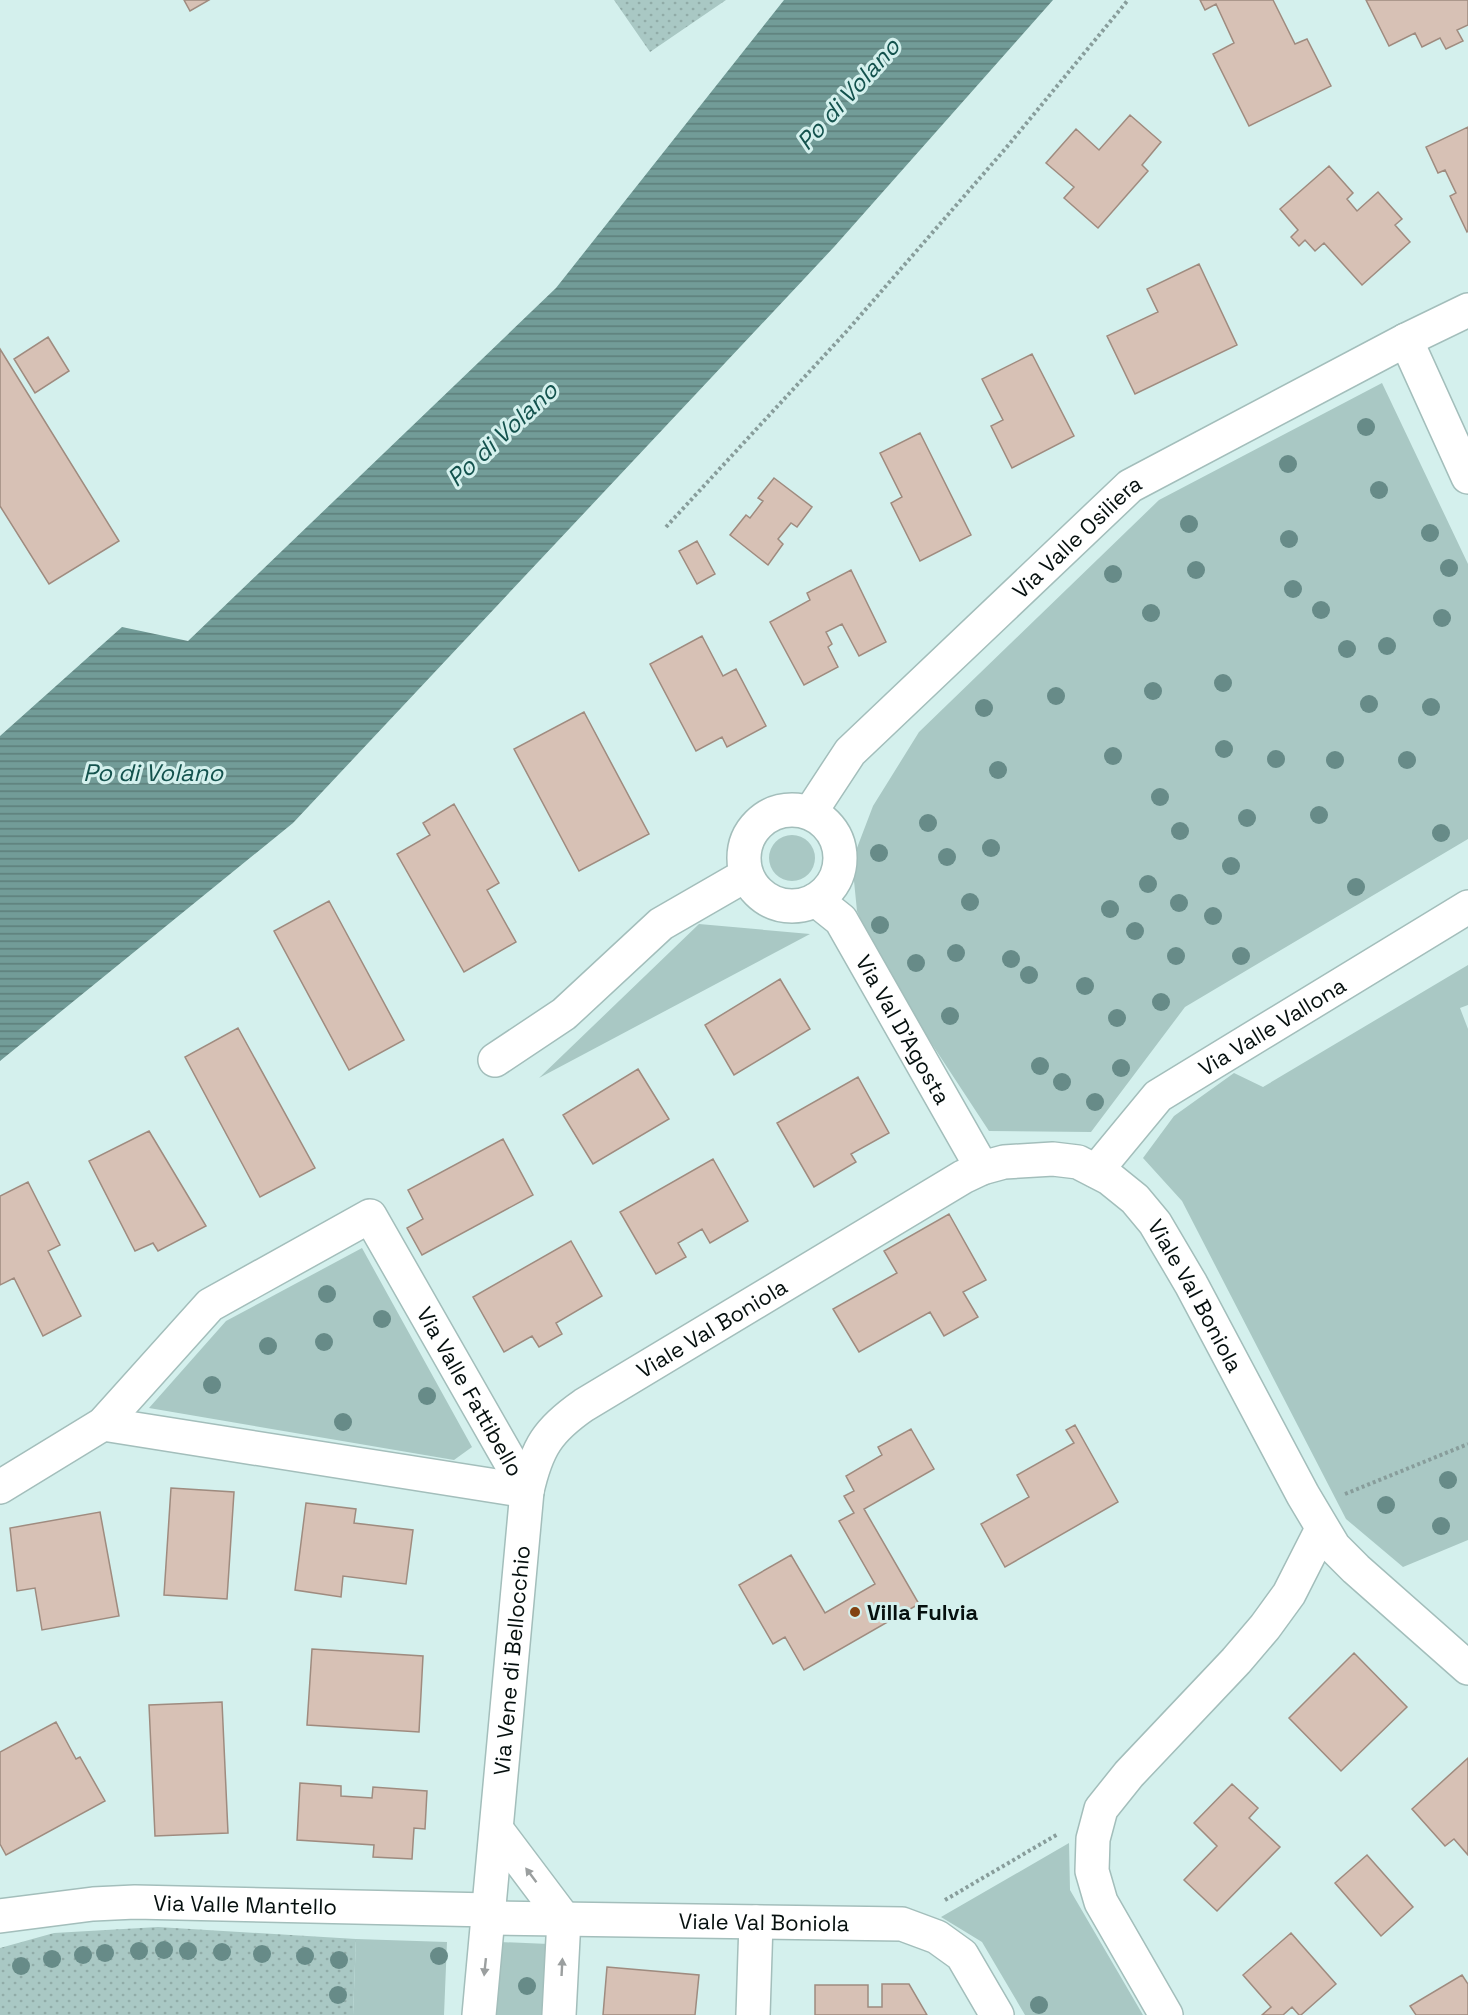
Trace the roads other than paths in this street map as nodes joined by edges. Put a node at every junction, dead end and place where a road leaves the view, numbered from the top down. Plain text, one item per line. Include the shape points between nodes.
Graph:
1 (1468, 310) edge
2 (1406, 340) junction
3 (1468, 477) edge
4 (810, 813) junction
5 (746, 875) junction
6 (816, 900) junction
7 (1468, 907) edge
8 (495, 1060) dead end
9 (982, 1168) junction
10 (1096, 1171) junction
11 (103, 1424) junction
12 (0, 1487) edge
13 (527, 1491) junction
14 (1317, 1519) junction
15 (1468, 1668) edge
16 (497, 1830) junction
17 (490, 1914) junction
18 (0, 1916) edge
19 (564, 1919) junction
20 (756, 1922) junction
21 (480, 2015) edge
22 (559, 2015) edge
23 (753, 2015) edge
24 (997, 2015) edge
25 (1166, 2015) edge

1 - 2 street, Via Valle Osiliera
2 - 3 street
2 - 4 street, Via Valle Osiliera via 1130,486 850,752
4 - 5 street via 795,810 764,818 745,843
4 - 6 street via 823,821 839,847 836,877
5 - 6 street via 755,889 776,903 800,906
5 - 8 street via 661,924 564,1014
6 - 9 street, Via Val D'Agosta via 841,920
7 - 10 street, Via Valle Vallona via 1158,1096
9 - 10 street, Viale Val Boniola via 1004,1162 1053,1159 1078,1162
9 - 13 street, Viale Val Boniola via 562,1420 543,1443
10 - 14 street, Viale Val Boniola via 1135,1199 1155,1223
11 - 12 street, Via Valle Fattibello
11 - 13 street, Via Valle Fattibello
11 - 13 street, Via Valle Fattibello via 210,1305 370,1216
13 - 16 street, Via Vene di Bellocchio
14 - 15 street, Viale Val Boniola via 1334,1546 1356,1569
14 - 25 street via 1289,1594 1265,1627 1101,1809 1093,1839 1092,1871 1101,1902
16 - 17 street, Via Vene di Bellocchio
19 -> 16 street
17 - 18 street, Via Valle Mantello via 135,1902
17 - 19 street, Viale Val Boniola
17 -> 21 street, Via Vene di Bellocchio
19 - 20 street, Viale Val Boniola
22 -> 19 street
20 - 23 street
20 - 24 street, Viale Val Boniola via 903,1924 937,1937 962,1955

